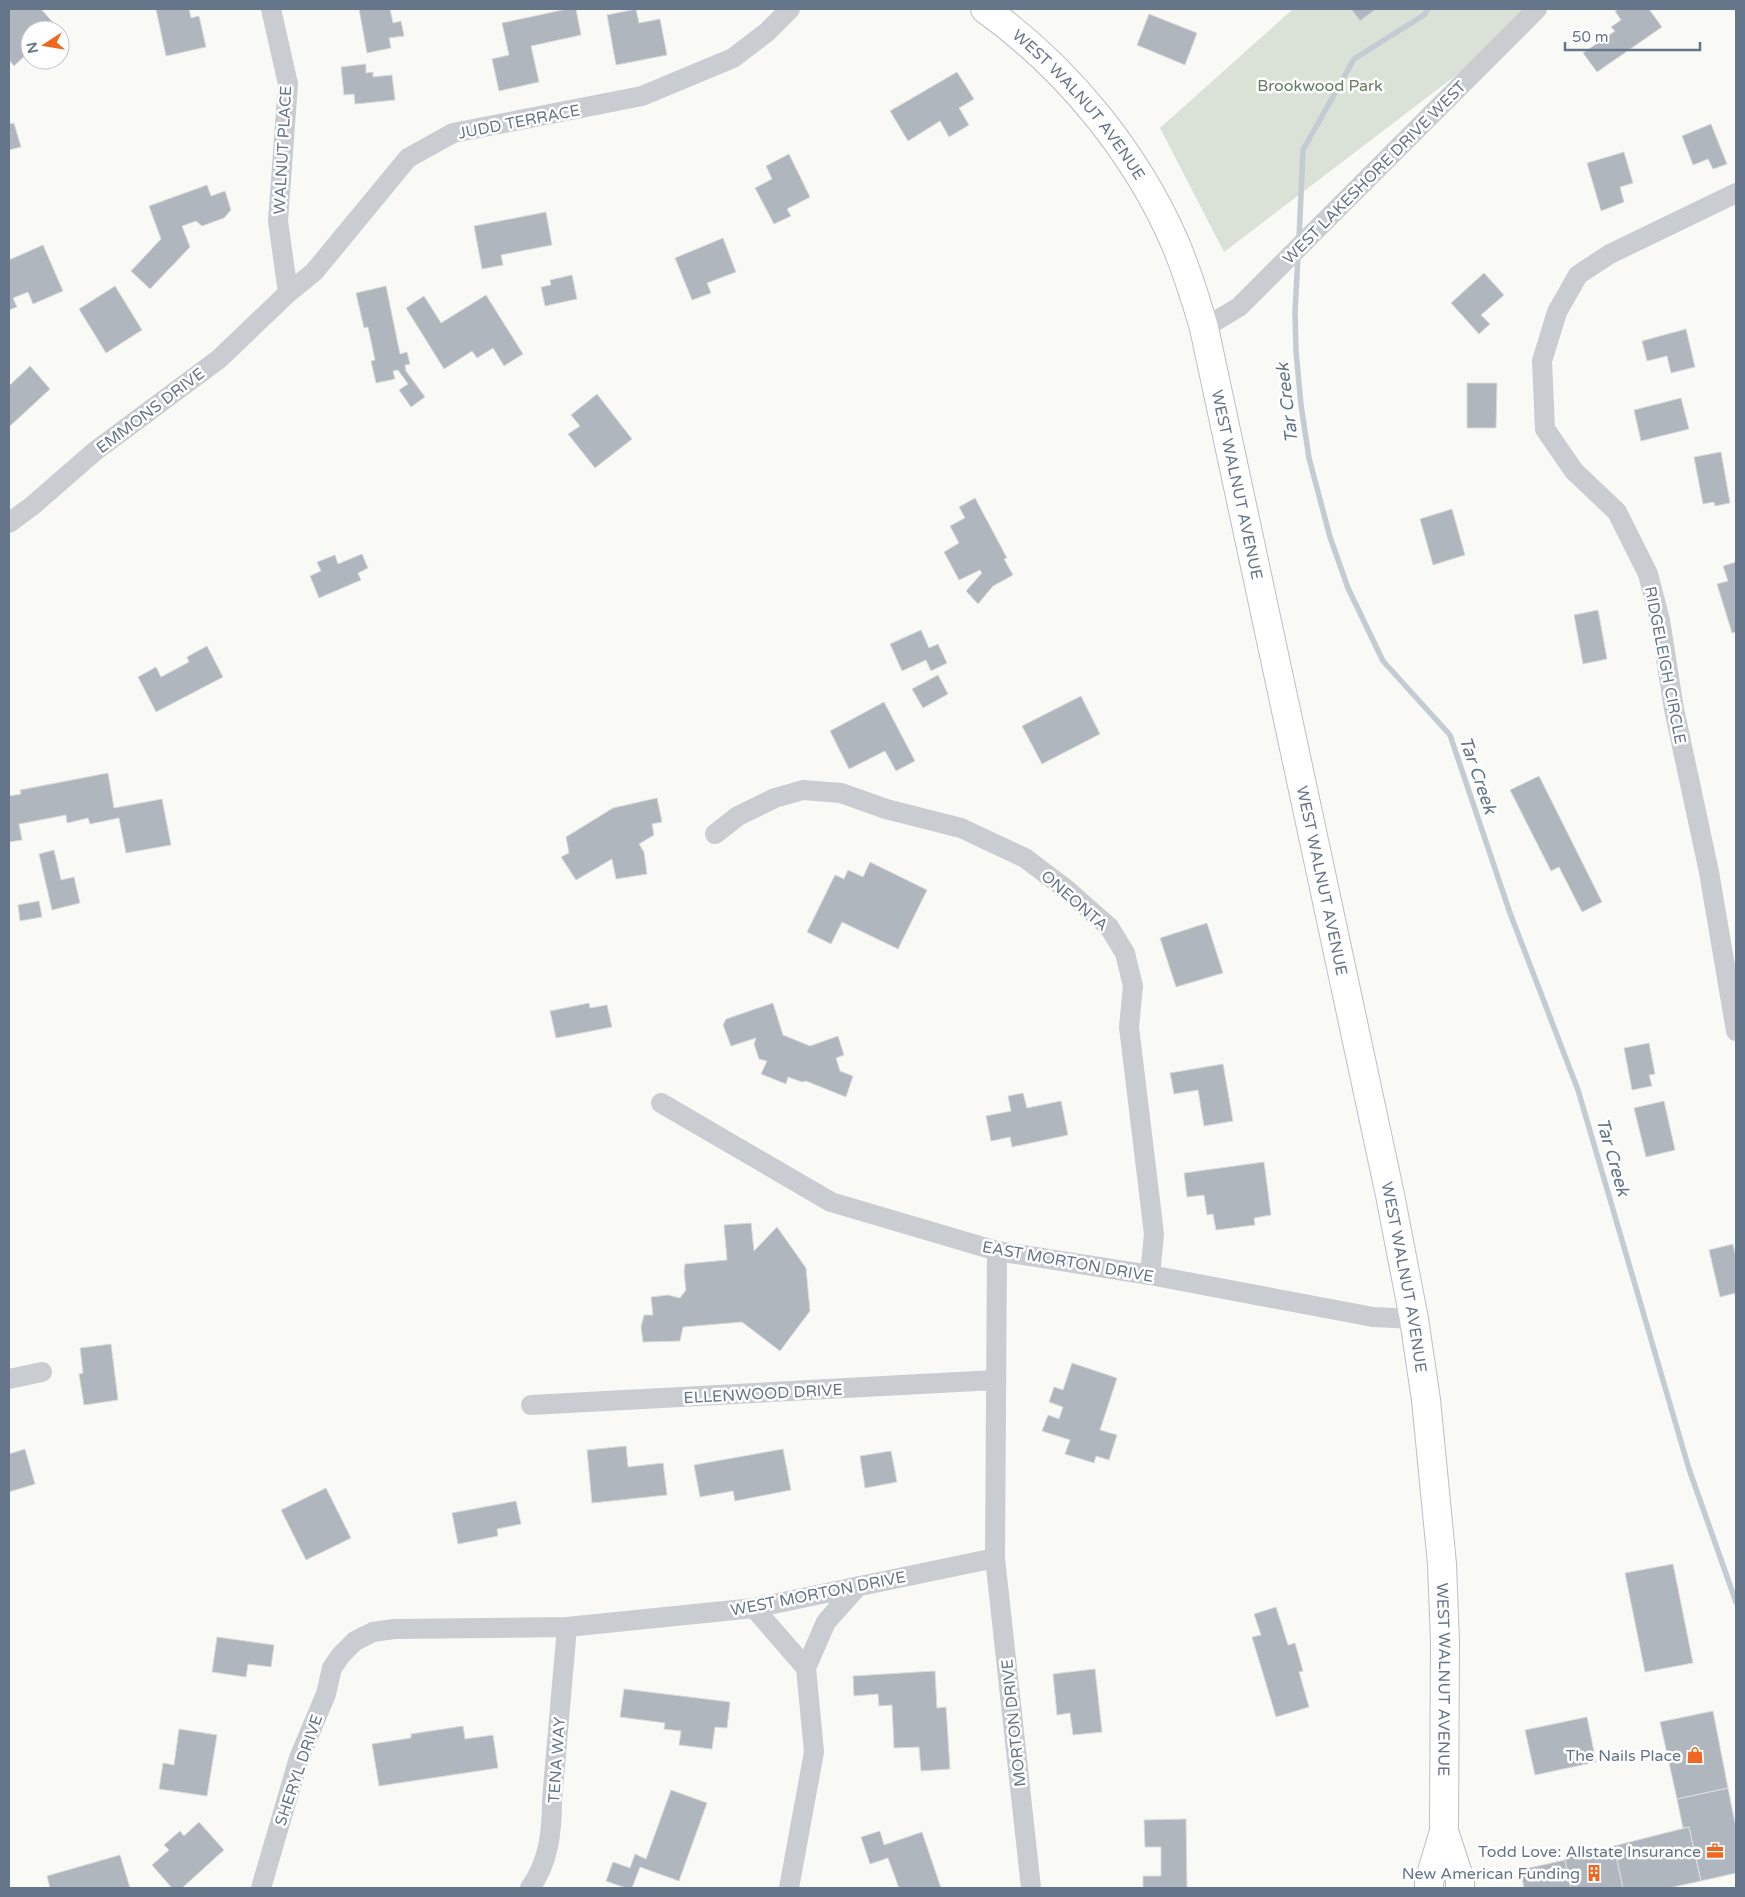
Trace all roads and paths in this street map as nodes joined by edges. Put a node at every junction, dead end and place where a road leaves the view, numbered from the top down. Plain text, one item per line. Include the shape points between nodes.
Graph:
1 (271, 9) edge
2 (790, 9) edge
3 (985, 9) edge
4 (1537, 9) edge
5 (1736, 193) edge
6 (288, 293) junction
7 (1204, 328) junction
8 (9, 523) edge
9 (716, 834) dead end
10 (1736, 1031) edge
11 (661, 1103) dead end
12 (996, 1251) junction
13 (1150, 1275) junction
14 (1414, 1319) junction
15 (42, 1372) dead end
16 (9, 1379) edge
17 (995, 1380) junction
18 (531, 1405) dead end
19 (995, 1558) junction
20 (858, 1586) junction
21 (754, 1608) junction
22 (567, 1627) junction
23 (340, 1655) joint
24 (806, 1668) junction
25 (1444, 1831) junction
26 (261, 1888) edge
27 (530, 1888) edge
28 (789, 1888) edge
29 (1031, 1888) edge
30 (1429, 1888) edge
31 (1460, 1888) edge

1 - 6 street, WALNUT PLACE via 288,84 278,221
2 - 6 street, JUDD TERRACE via 767,32 732,58 642,96 453,133 408,158 314,272
3 - 7 main road, WEST WALNUT AVENUE via 1024,39 1056,70 1101,120 1125,154 1175,244
4 - 7 street, WEST LAKESHORE DRIVE WEST via 1240,306
5 - 10 street, RIDGELEIGH CIRCLE via 1610,254 1578,275 1557,312 1542,361 1545,429 1574,471 1617,512 1648,574 1710,872
6 - 8 street, EMMONS DRIVE via 219,359 94,452
7 - 14 main road, WEST WALNUT AVENUE
9 - 13 street, ONEONTA via 738,816 775,798 803,790 841,793 886,809 960,828 1025,858 1110,927 1125,953 1132,986 1129,1027 1154,1234
11 - 12 street, EAST MORTON DRIVE via 831,1202
12 - 13 street, EAST MORTON DRIVE
12 - 17 street
13 - 14 street, EAST MORTON DRIVE via 1373,1317
14 - 25 main road, WEST WALNUT AVENUE via 1426,1400 1442,1564 1446,1699
15 - 16 street
17 - 18 street, ELLENWOOD DRIVE
17 - 19 street
19 - 20 street, WEST MORTON DRIVE
19 - 29 street, MORTON DRIVE
20 - 21 street, WEST MORTON DRIVE
20 - 24 street via 826,1622
21 - 22 street, WEST MORTON DRIVE
21 - 24 street
22 - 23 street, WEST MORTON DRIVE via 394,1629 373,1632 355,1641
22 - 27 street, TENA WAY via 552,1824 546,1857
23 - 26 street, SHERYL DRIVE via 332,1668 326,1694 299,1758
24 - 28 street via 814,1752
25 - 30 main road, WEST WALNUT AVENUE
25 - 31 main road, WEST WALNUT AVENUE

